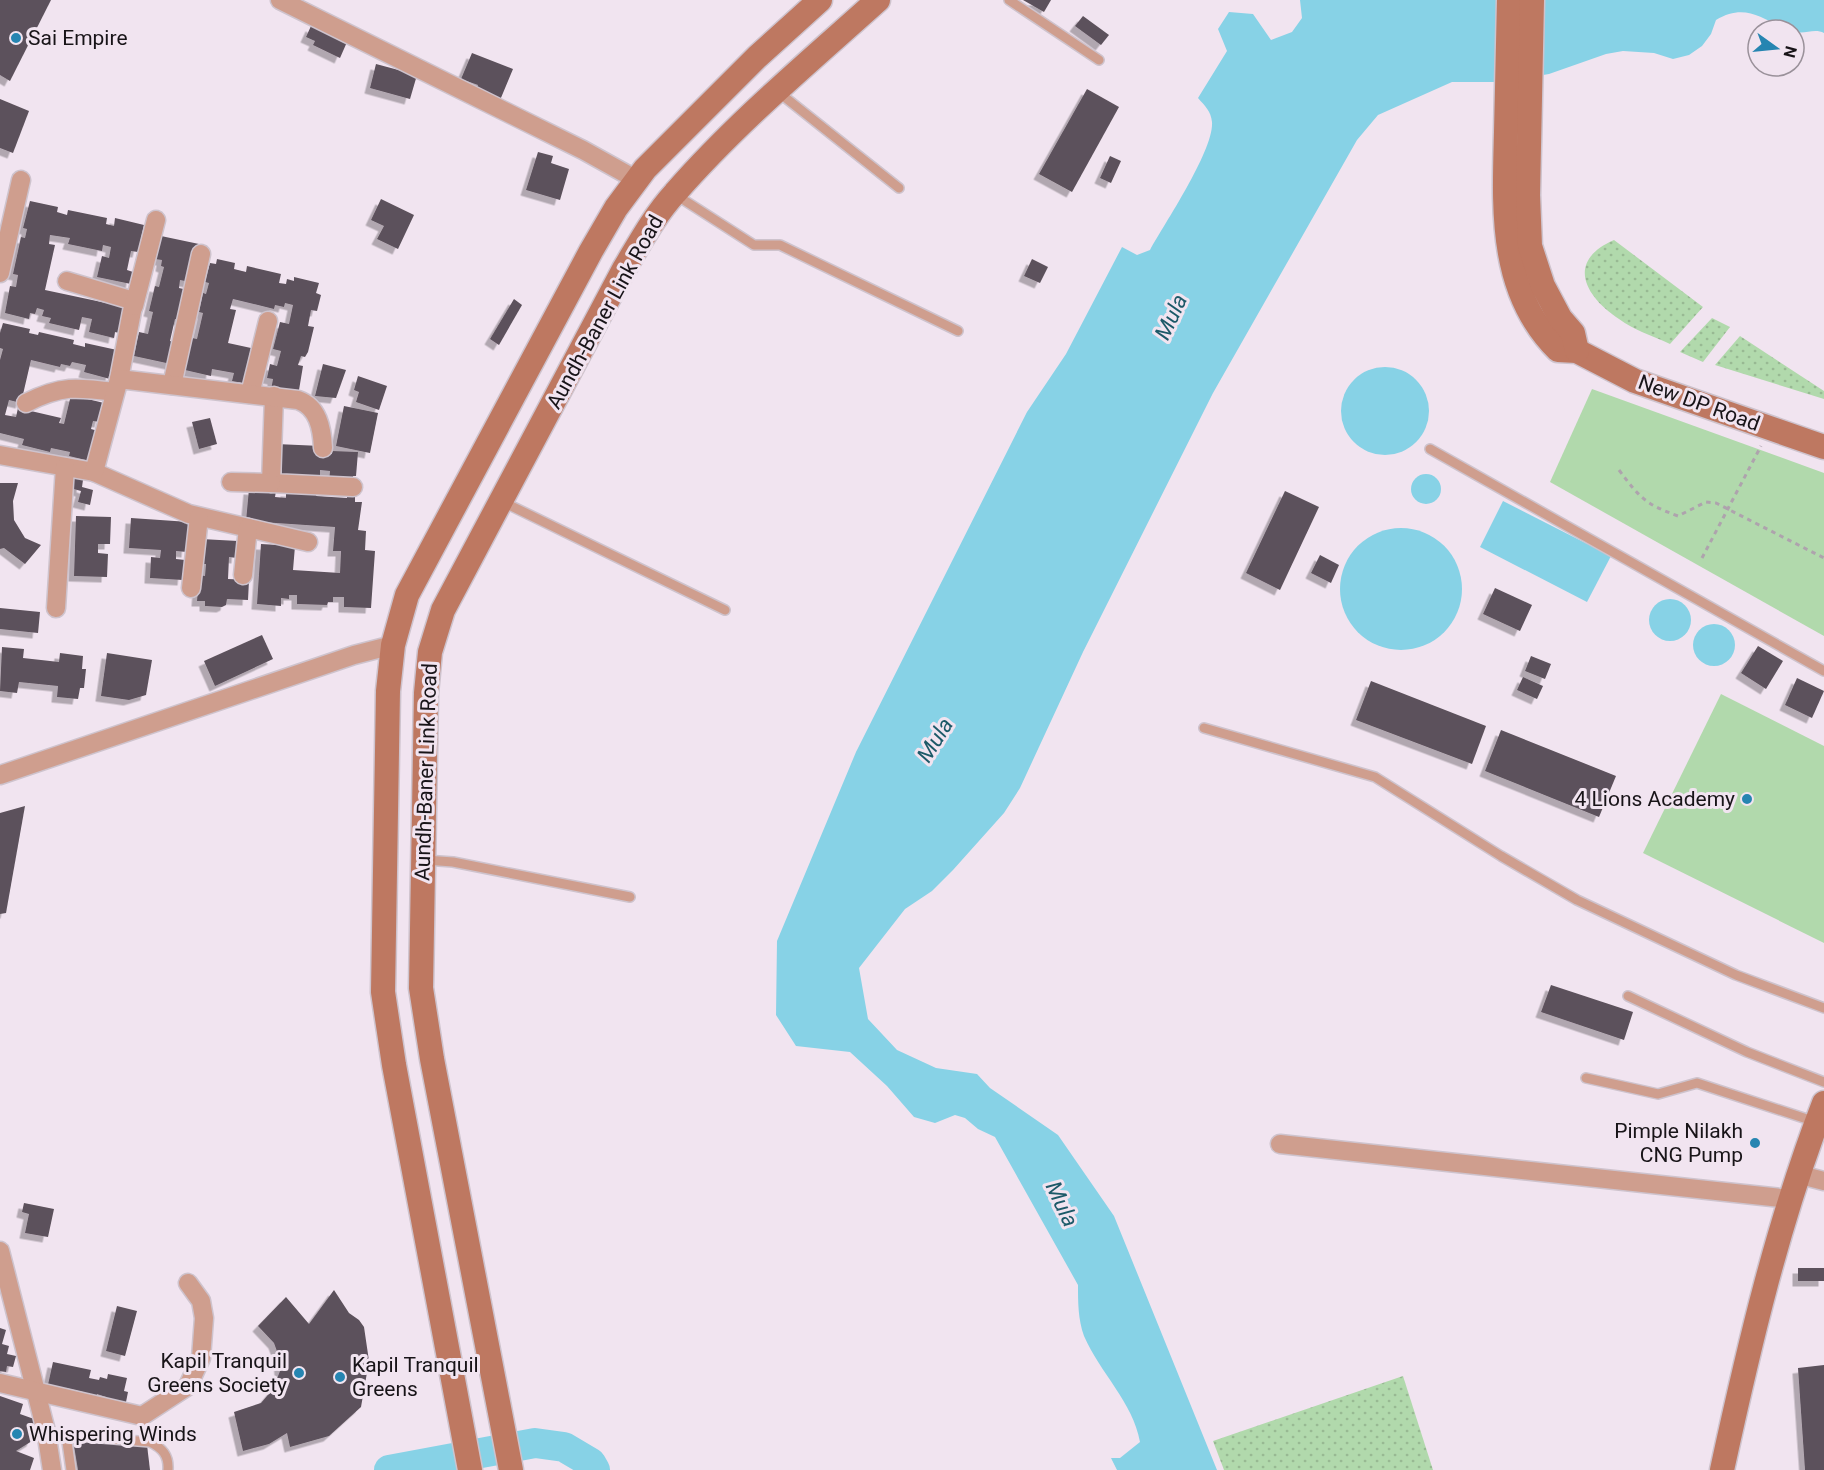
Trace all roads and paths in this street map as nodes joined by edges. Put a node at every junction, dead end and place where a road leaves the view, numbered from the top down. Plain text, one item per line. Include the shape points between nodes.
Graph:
1 (280, 0) edge
2 (820, 0) edge
3 (878, 0) edge
4 (1009, 0) edge
5 (1509, 0) edge
6 (1532, 0) edge
7 (1099, 60) dead end
8 (777, 91) junction
9 (21, 180) dead end
10 (637, 180) junction
11 (899, 188) dead end
12 (674, 194) junction
13 (1516, 195) junction
14 (156, 220) dead end
15 (201, 254) dead end
16 (0, 273) edge
17 (67, 281) dead end
18 (135, 306) junction
19 (268, 321) dead end
20 (958, 331) dead end
21 (172, 385) junction
22 (117, 386) junction
23 (250, 394) junction
24 (274, 396) junction
25 (26, 403) dead end
26 (1771, 429) junction
27 (1824, 447) edge
28 (323, 448) dead end
29 (1430, 449) dead end
30 (0, 455) edge
31 (64, 467) junction
32 (1619, 470) dead end
33 (94, 472) junction
34 (231, 482) dead end
35 (271, 483) junction
36 (353, 487) dead end
37 (501, 501) junction
38 (1729, 509) junction
39 (199, 517) junction
40 (248, 528) junction
41 (308, 542) dead end
42 (1702, 558) dead end
43 (1824, 558) edge
44 (243, 575) dead end
45 (191, 588) dead end
46 (56, 608) dead end
47 (725, 610) dead end
48 (393, 645) junction
49 (430, 652) junction
50 (1824, 671) edge
51 (1204, 728) dead end
52 (0, 775) edge
53 (422, 860) junction
54 (630, 897) dead end
55 (1628, 996) dead end
56 (1824, 1008) edge
57 (1586, 1078) dead end
58 (1824, 1082) edge
59 (1820, 1113) edge
60 (1280, 1144) dead end
61 (1797, 1174) junction
62 (1824, 1181) edge
63 (1790, 1199) junction
64 (0, 1251) edge
65 (188, 1283) dead end
66 (0, 1383) edge
67 (36, 1391) junction
68 (52, 1470) edge
69 (71, 1470) edge
70 (168, 1470) edge
71 (470, 1470) edge
72 (511, 1470) edge
73 (1722, 1470) edge

1 - 10 street
2 - 10 main road, Aundh-Baner Link Road via 757,57
3 - 8 main road, Aundh-Baner Link Road
4 - 7 lane
5 - 13 main road
6 - 13 main road
8 - 11 lane
8 - 12 main road, Aundh-Baner Link Road
9 - 16 street
10 - 48 main road, Aundh-Baner Link Road via 591,250 407,595
12 - 20 lane via 754,245 780,245
12 - 37 main road, Aundh-Baner Link Road via 624,269
13 - 26 main road, New DP Road via 1508,249 1522,296 1546,338 1558,350 1577,351 1635,381
14 - 18 street
15 - 21 street
17 - 18 street via 129,298
18 - 22 street
19 - 23 street
21 - 22 street
21 - 23 street
22 - 25 street via 51,390
22 - 33 street
23 - 24 street
24 - 28 street via 309,404 319,421
24 - 35 street
26 - 27 main road, New DP Road
26 - 38 path
29 - 50 lane
30 - 31 street
31 - 33 street
31 - 46 street
32 - 38 path via 1641,500 1661,510 1678,516 1706,502
33 - 39 street
34 - 35 street
35 - 36 street
37 - 47 lane
37 - 49 main road, Aundh-Baner Link Road via 443,610
38 - 42 path
38 - 43 path
39 - 40 street
39 - 45 street
40 - 41 street
40 - 44 street
48 - 49 main road
48 - 52 street
48 - 71 main road, Aundh-Baner Link Road via 388,691 383,992
49 - 53 main road, Aundh-Baner Link Road
51 - 56 lane via 1375,777 1577,900 1751,982
53 - 54 lane via 453,862
53 - 72 main road, Aundh-Baner Link Road via 421,988
55 - 58 lane via 1764,1059
57 - 59 lane via 1658,1094 1697,1083
59 - 61 main road
60 - 63 street
61 - 62 street
61 - 63 main road
63 - 73 main road via 1744,1369
64 - 67 street
65 - 67 street via 201,1301 204,1318 201,1358 188,1386 160,1406 142,1416
66 - 67 street
67 - 68 street
69 - 70 lane via 66,1435 150,1442 162,1448 169,1462

